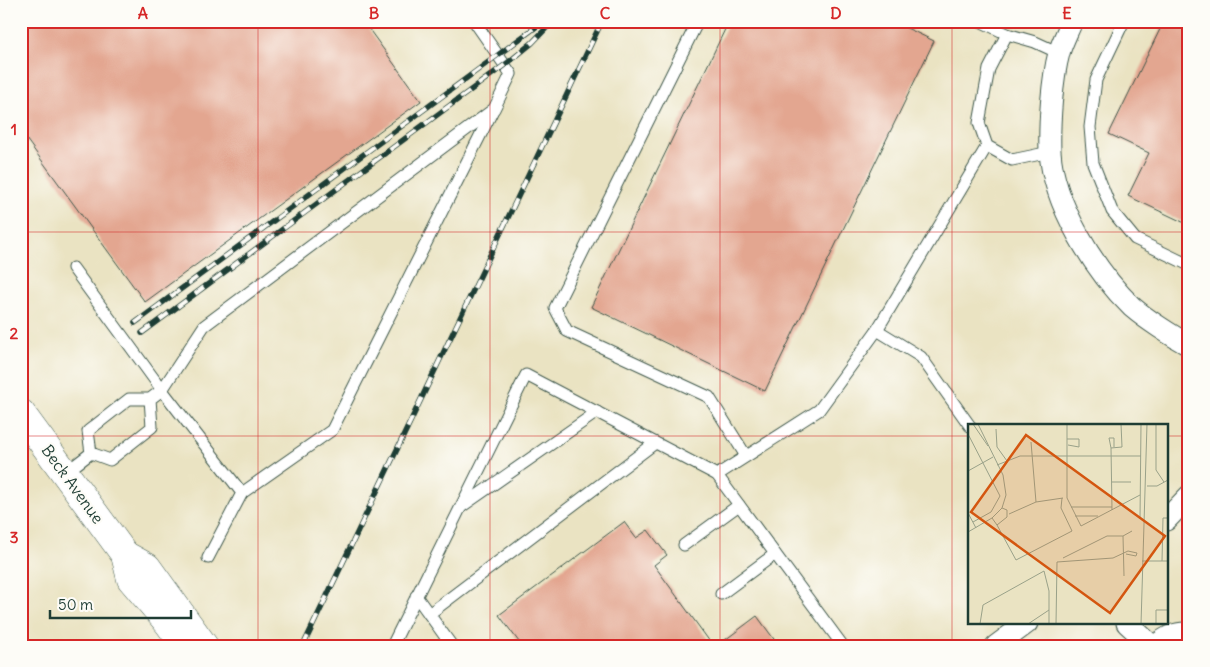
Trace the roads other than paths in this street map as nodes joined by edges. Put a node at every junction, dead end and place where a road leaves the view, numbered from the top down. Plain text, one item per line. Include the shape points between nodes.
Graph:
1 (474, 21) edge
2 (698, 21) edge
3 (980, 21) edge
4 (1072, 21) edge
5 (1124, 21) edge
6 (1006, 34) junction
7 (1059, 52) junction
8 (494, 108) junction
9 (987, 146) junction
10 (1050, 152) junction
11 (1189, 265) edge
12 (73, 268) dead end
13 (877, 330) junction
14 (1189, 345) edge
15 (162, 390) junction
16 (150, 399) junction
17 (597, 412) junction
18 (969, 424) edge
19 (25, 426) edge
20 (655, 443) junction
21 (91, 453) junction
22 (746, 456) junction
23 (65, 473) junction
24 (717, 475) junction
25 (242, 493) junction
26 (1189, 496) edge
27 (739, 505) junction
28 (460, 509) junction
29 (1168, 518) edge
30 (684, 545) dead end
31 (776, 554) junction
32 (125, 555) junction
33 (208, 558) dead end
34 (721, 594) dead end
35 (416, 596) junction
36 (429, 614) junction
37 (1026, 624) edge
38 (1128, 624) edge
39 (1189, 633) edge
40 (185, 646) edge
41 (204, 646) edge
42 (392, 646) edge
43 (452, 646) edge
44 (843, 646) edge
45 (996, 646) edge
46 (1154, 646) edge

1 - 8 lane via 511,74
2 - 22 lane via 555,308 567,331 709,397
3 - 6 lane
4 - 7 street
5 - 11 lane via 1096,80 1090,127 1093,163 1112,211 1135,239
6 - 7 lane
6 - 9 lane via 989,69 979,122
7 - 10 street
8 - 15 lane via 204,326
8 - 25 lane via 332,430
9 - 10 lane via 1012,160
9 - 13 lane
10 - 14 street via 1068,215 1103,275 1133,307
12 - 15 lane
13 - 18 lane via 921,357
13 - 22 lane via 819,410
15 - 16 lane
15 - 25 lane
16 - 21 lane via 129,399 88,432
16 - 21 lane via 152,427 110,460
17 - 20 lane
17 - 28 lane
17 - 28 lane via 526,374
19 - 23 street, Beck Avenue
20 - 24 lane
20 - 36 lane
21 - 23 lane
22 - 24 lane
23 - 32 street, Beck Avenue
24 - 27 lane
25 - 33 lane
26 - 29 street
27 - 30 lane
27 - 31 lane
28 - 35 lane
31 - 34 lane
31 - 44 lane
32 - 40 street, Beck Avenue via 131,579
32 - 41 street, Beck Avenue via 147,567
35 - 36 lane
35 - 42 lane
36 - 43 lane
37 - 45 street
38 - 46 street
39 - 46 street via 1180,632 1166,637

